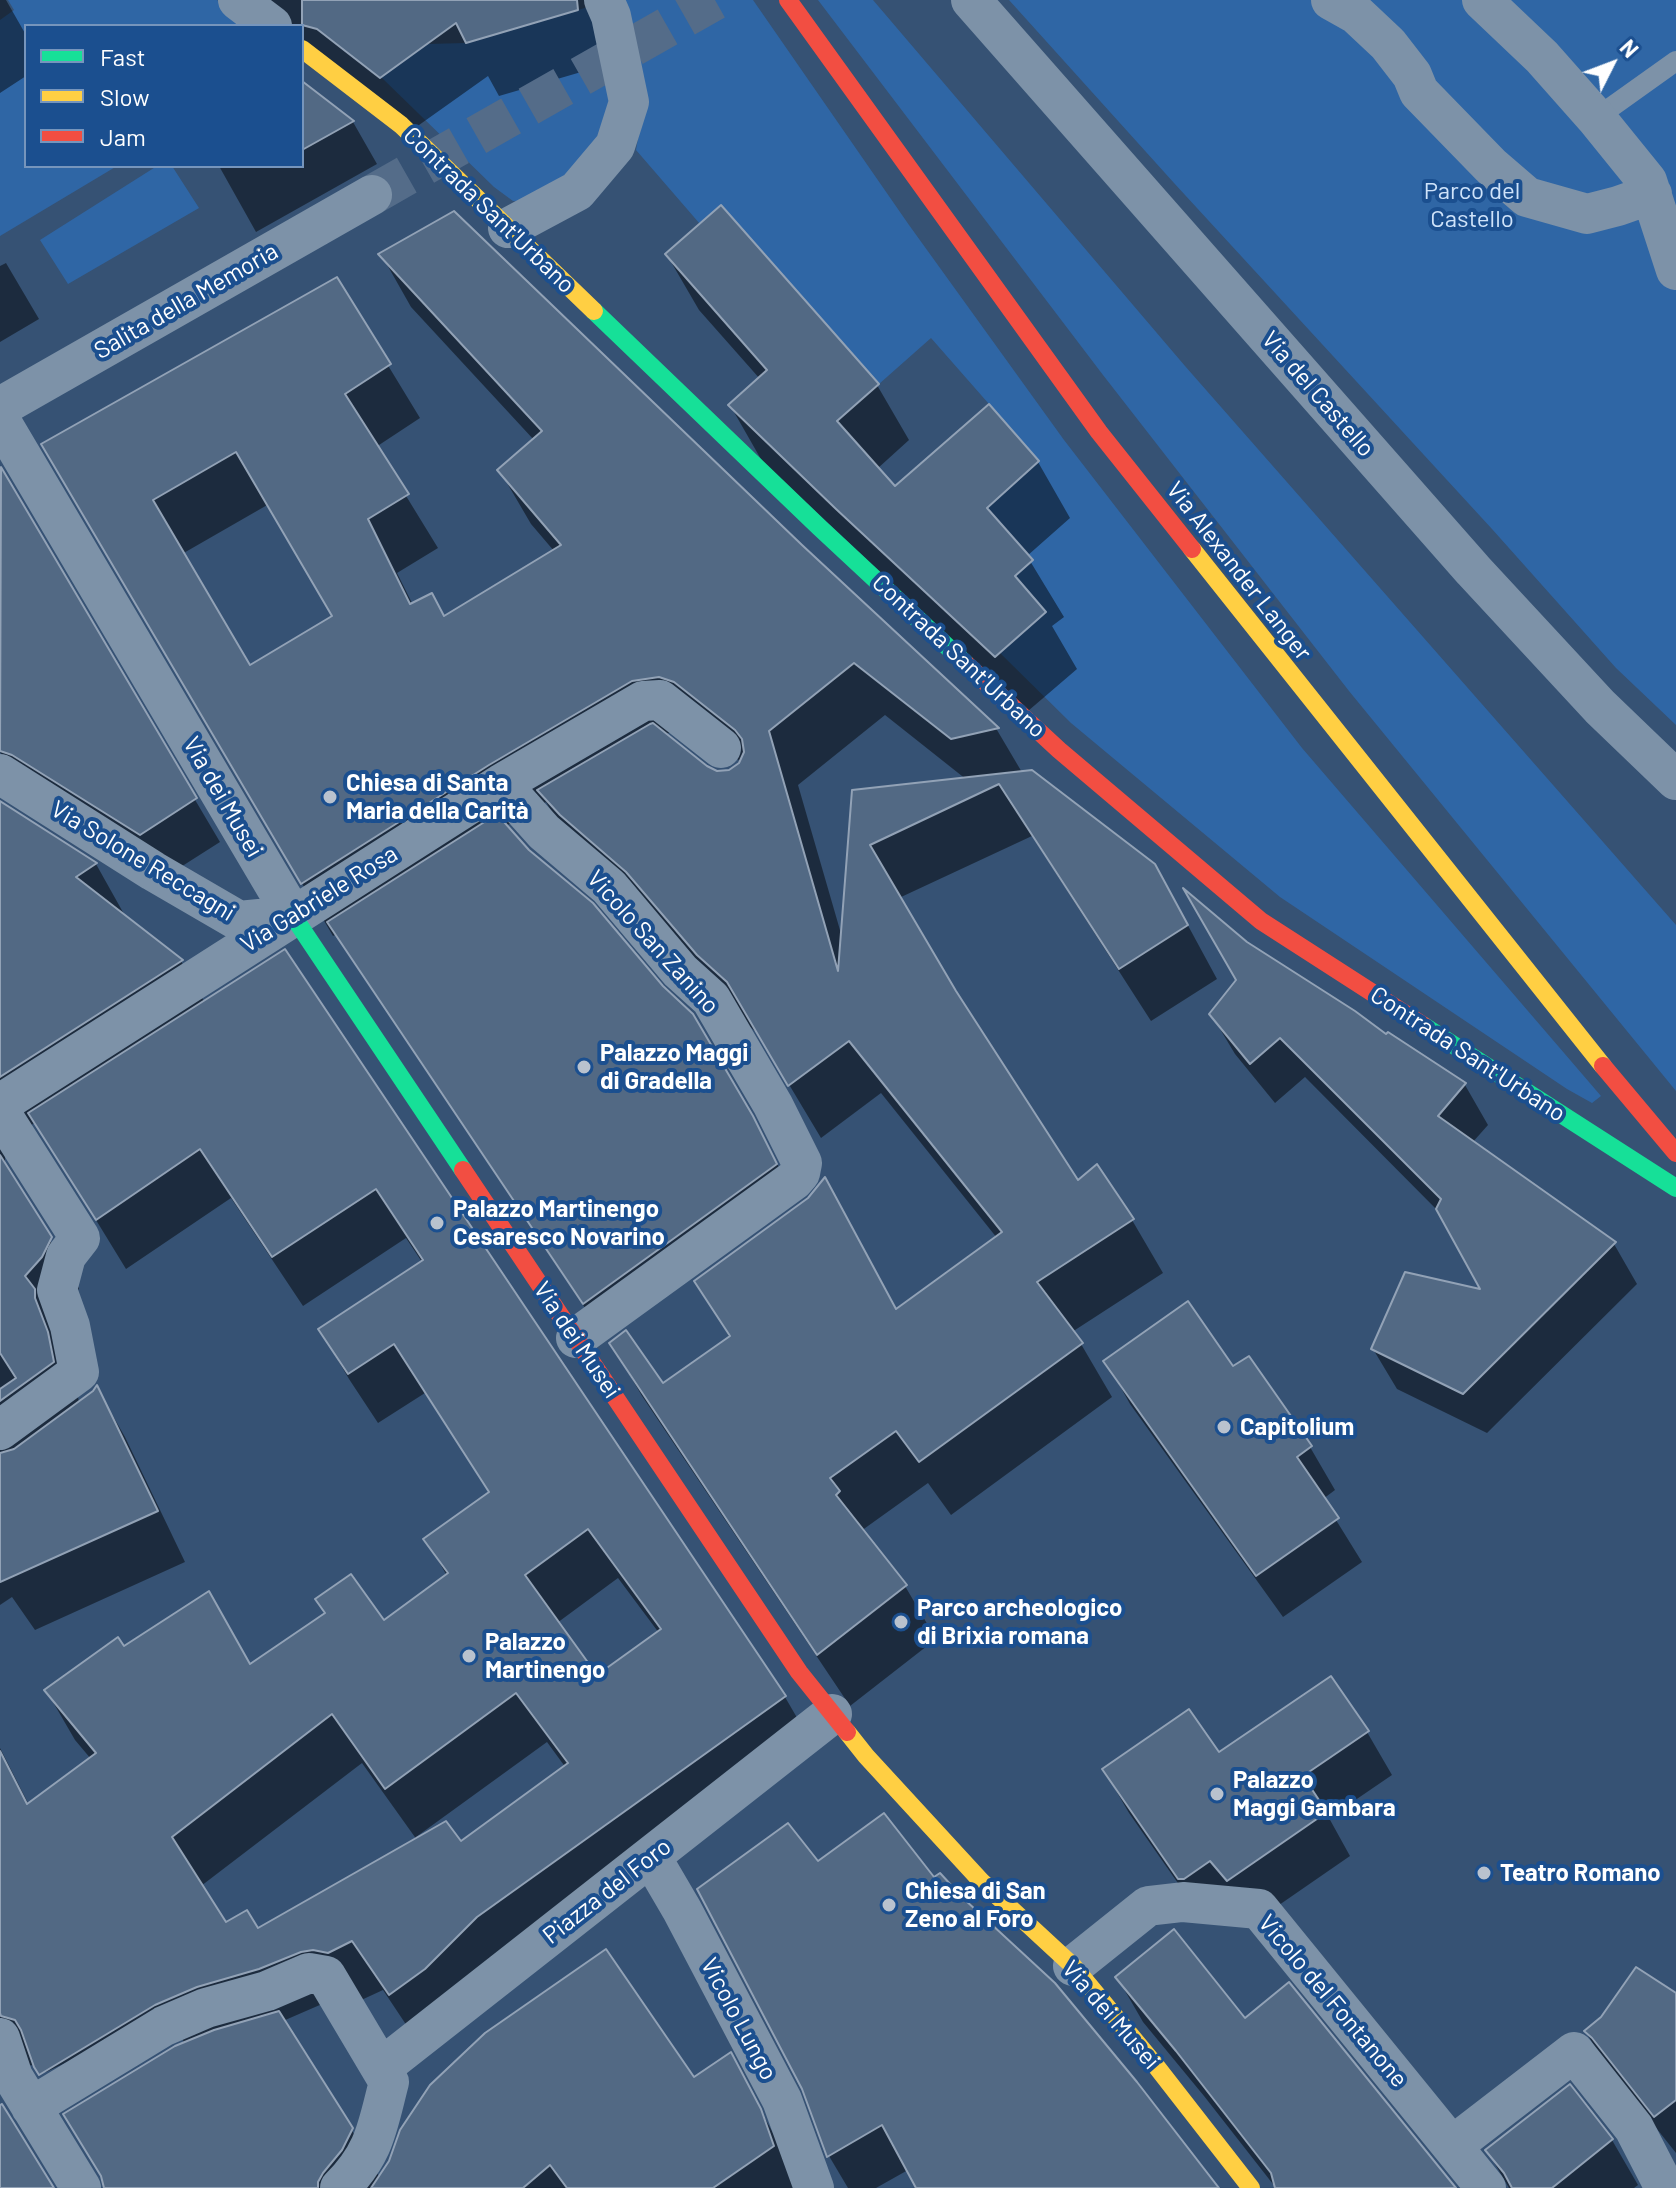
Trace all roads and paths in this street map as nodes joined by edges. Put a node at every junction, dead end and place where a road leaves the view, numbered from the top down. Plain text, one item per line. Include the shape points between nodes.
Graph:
1 (238, 0) edge
2 (604, 0) edge
3 (788, 0) edge
4 (971, 0) edge
5 (1331, 0) edge
6 (1482, 0) edge
7 (269, 24) edge
8 (304, 51) edge
9 (1676, 61) edge
10 (1596, 118) junction
11 (1652, 194) junction
12 (372, 195) tunnel mouth
13 (508, 228) junction
14 (1676, 270) edge
15 (0, 407) edge
16 (0, 420) edge
17 (721, 748) dead end
18 (0, 774) edge
19 (1676, 780) edge
20 (501, 784) junction
21 (293, 916) junction
22 (0, 1104) edge
23 (0, 1112) edge
24 (1676, 1153) edge
25 (1676, 1188) edge
26 (576, 1338) junction
27 (0, 1430) edge
28 (832, 1714) junction
29 (651, 1857) junction
30 (1073, 1966) junction
31 (0, 2038) edge
32 (381, 2068) junction
33 (15, 2090) edge
34 (1450, 2143) junction
35 (1477, 2185) edge
36 (81, 2188) edge
37 (340, 2188) edge
38 (814, 2188) edge
39 (1251, 2188) edge
40 (1665, 2188) edge

1 - 7 street
2 - 13 street via 629,102 615,146 577,191
3 - 24 street, Via Alexander Langer via 1099,432
4 - 19 street, Via del Castello via 1473,570
5 - 11 street via 1356,14 1388,44 1419,92 1527,197 1587,214
6 - 10 street
8 - 13 street, Contrada Sant'Urbano via 401,125
9 - 10 lane
10 - 11 street
11 - 14 street
12 - 15 street, Salita della Memoria
13 - 25 street, Contrada Sant'Urbano via 1059,750 1261,921
16 - 21 street, Via dei Musei
17 - 20 street, Via Gabriele Rosa via 660,700 643,701
18 - 21 street, Via Solone Reccagni via 239,921
20 - 21 street, Via Gabriele Rosa
20 - 26 street, Vicolo San Zanino via 544,832 609,887 680,971 711,999 802,1163 794,1180
21 - 22 street, Via Gabriele Rosa
21 - 26 street, Via dei Musei
23 - 27 street via 80,1238 66,1256 57,1290 79,1372
26 - 28 street, Via dei Musei
28 - 29 street, Piazza del Foro
28 - 30 street, Via dei Musei via 981,1881
29 - 32 street, Piazza del Foro
29 - 38 street, Vicolo Lungo via 782,2100
30 - 34 street, Vicolo del Fontanone via 1148,1906 1183,1902 1259,1909
30 - 39 street, Via dei Musei
31 - 33 street
32 - 33 street via 326,1976 309,1973 206,2008
32 - 37 street via 389,2082 371,2148
33 - 36 street
34 - 35 street, Vicolo del Fontanone
34 - 40 street via 1574,2052 1634,2128

